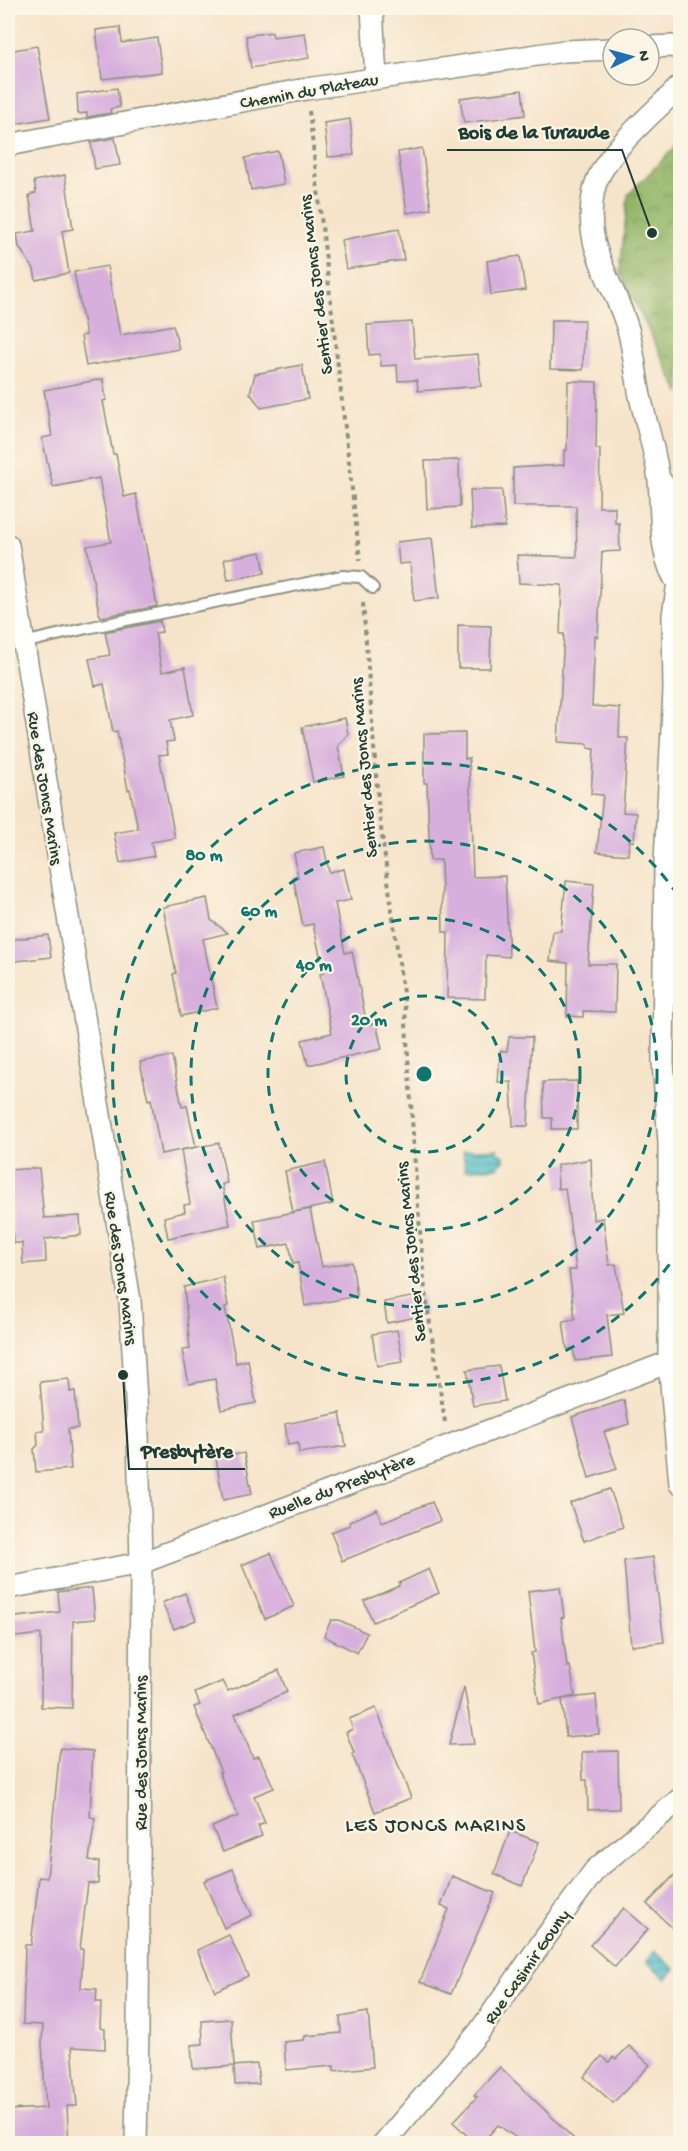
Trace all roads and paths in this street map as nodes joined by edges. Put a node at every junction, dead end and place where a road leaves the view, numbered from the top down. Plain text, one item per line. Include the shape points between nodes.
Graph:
1 (372, 8) edge
2 (661, 46) edge
3 (601, 49) edge
4 (681, 49) edge
5 (376, 78) junction
6 (681, 86) edge
7 (306, 90) junction
8 (8, 145) edge
9 (658, 479) junction
10 (681, 515) edge
11 (8, 545) edge
12 (361, 577) junction
13 (679, 580) edge
14 (373, 588) dead end
15 (23, 643) junction
16 (669, 1362) junction
17 (450, 1443) junction
18 (681, 1485) edge
19 (141, 1563) junction
20 (8, 1588) edge
21 (681, 1799) edge
22 (136, 2144) edge
23 (383, 2144) edge

1 - 5 street
2 - 4 street
3 - 5 street, Chemin du Plateau via 564,51
5 - 7 street, Chemin du Plateau
6 - 9 street via 607,160 594,188 591,213 596,252 629,333
7 - 8 street, Chemin du Plateau
7 - 12 path, Sentier des Joncs Marins
9 - 10 street via 675,498
9 - 13 street via 668,562
11 - 15 street, Rue des Joncs Marins
12 - 14 lane
12 - 15 lane via 342,576
12 - 17 path, Sentier des Joncs Marins via 379,813 405,1008 425,1291
13 - 16 street via 673,615 674,691 665,861 663,1062 669,1142
15 - 19 street, Rue des Joncs Marins via 130,1301
16 - 17 street, Ruelle du Presbytère
16 - 18 street
17 - 19 street, Ruelle du Presbytère
19 - 20 street, Ruelle du Presbytère
19 - 22 street, Rue des Joncs Marins
21 - 23 street, Rue Casimir Gouny via 595,1870 479,2032

